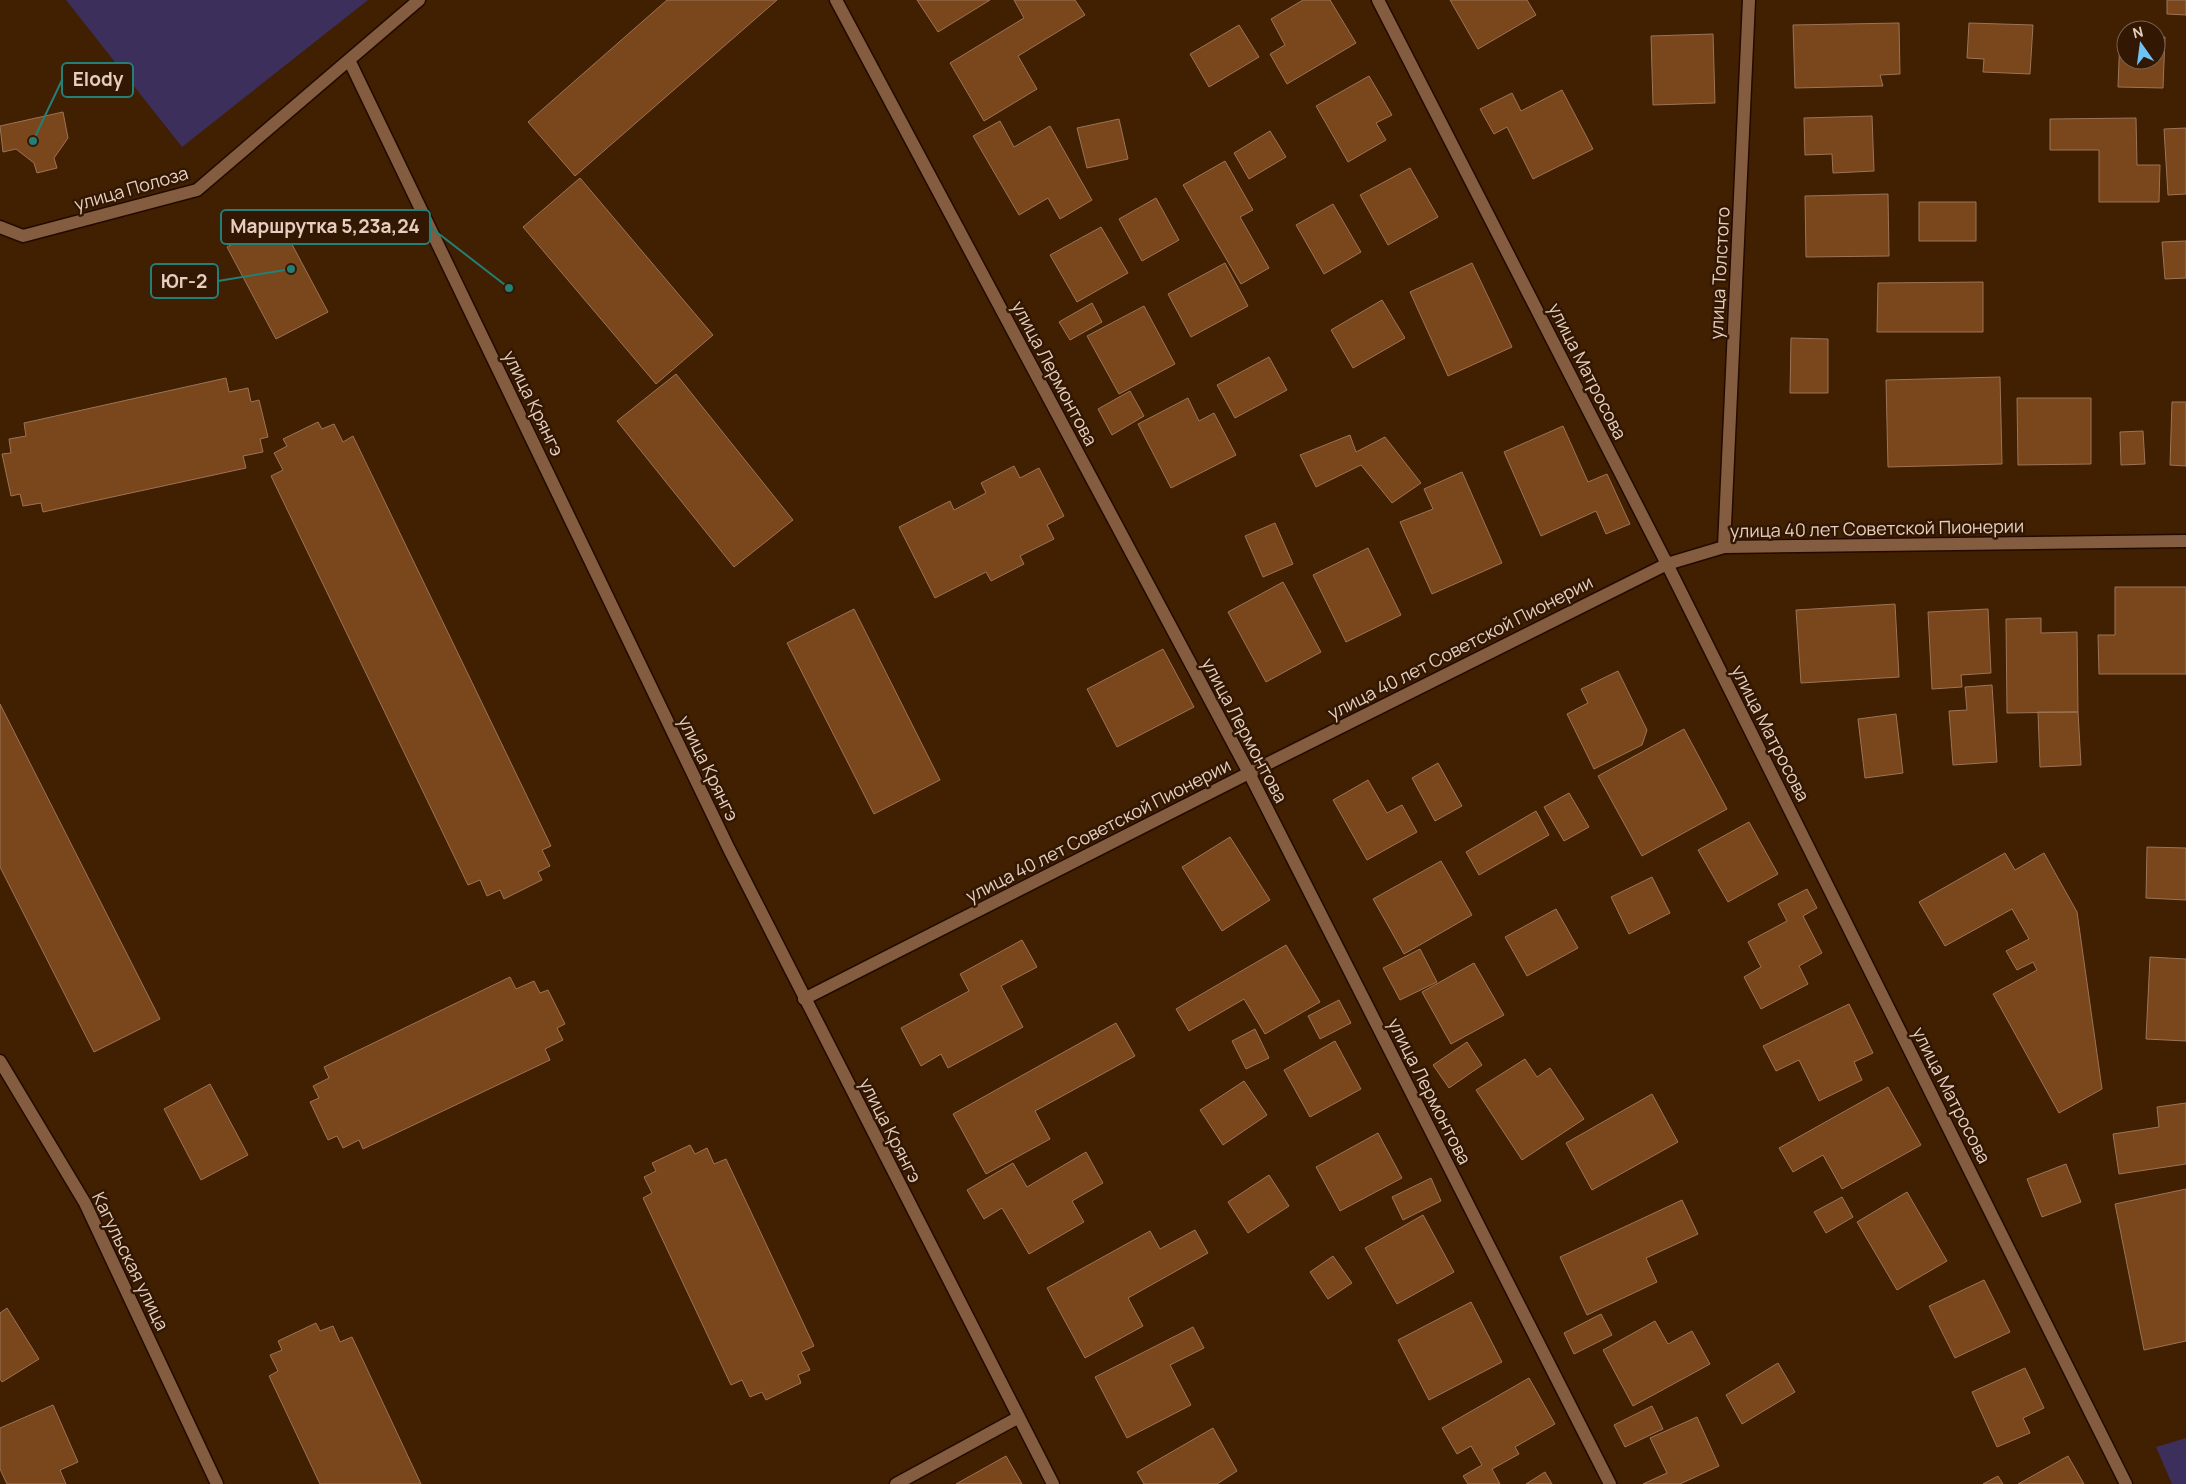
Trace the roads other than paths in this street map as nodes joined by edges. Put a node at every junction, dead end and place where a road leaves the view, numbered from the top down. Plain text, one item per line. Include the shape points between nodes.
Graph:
1 (419, 0) edge
2 (836, 0) edge
3 (1378, 0) edge
4 (1748, 0) edge
5 (349, 60) junction
6 (0, 227) edge
7 (2186, 541) edge
8 (1724, 547) junction
9 (1667, 564) junction
10 (1249, 773) junction
11 (804, 999) junction
12 (0, 1061) edge
13 (1019, 1417) junction
14 (217, 1484) edge
15 (896, 1484) edge
16 (1053, 1484) edge
17 (1610, 1484) edge
18 (2126, 1484) edge

1 - 5 street, улица Полоза
2 - 10 street, улица Лермонтова
3 - 9 street, улица Матросова
4 - 8 street, улица Толстого
5 - 6 street, улица Полоза via 197,190 23,236
5 - 11 street, улица Крянгэ
7 - 8 street, улица 40 лет Советской Пионерии
8 - 9 street, улица 40 лет Советской Пионерии
9 - 10 street, улица 40 лет Советской Пионерии
9 - 18 street, улица Матросова
10 - 11 street, улица 40 лет Советской Пионерии
10 - 17 street, улица Лермонтова
11 - 13 street, улица Крянгэ
12 - 14 street, Кагульская улица via 85,1203
13 - 15 street
13 - 16 street, улица Крянгэ

